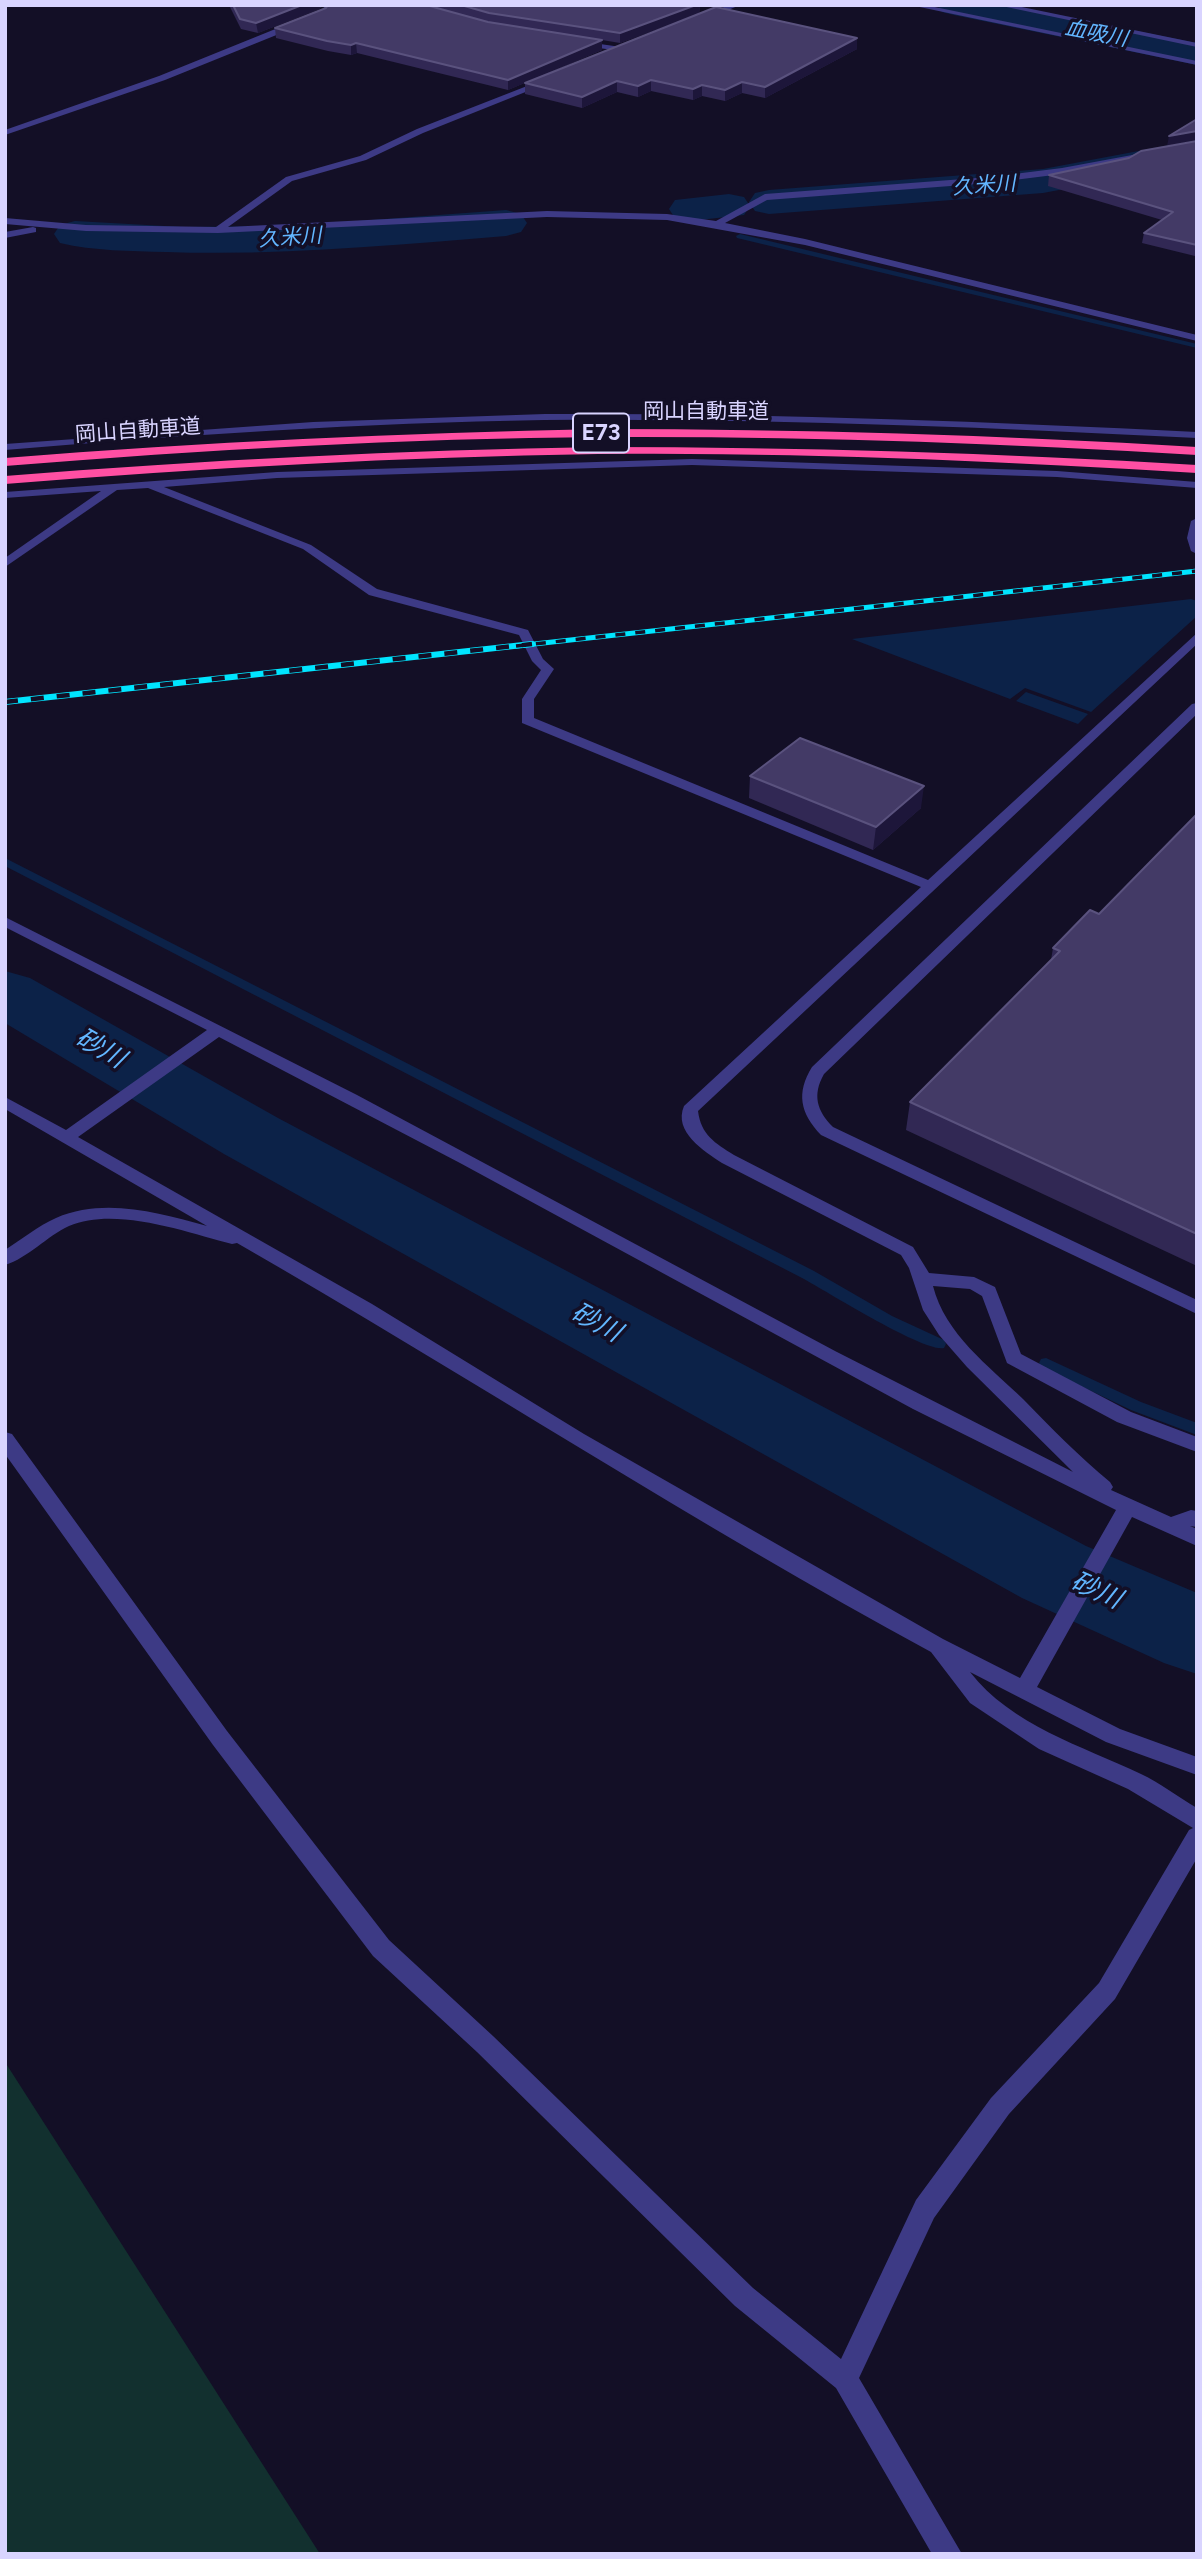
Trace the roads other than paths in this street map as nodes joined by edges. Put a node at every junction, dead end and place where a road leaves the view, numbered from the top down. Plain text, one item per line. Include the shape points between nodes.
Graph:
1 (332, 5) edge
2 (737, 5) edge
3 (913, 5) edge
4 (1000, 5) edge
5 (690, 22) edge
6 (572, 43) edge
7 (633, 44) edge
8 (1197, 45) edge
9 (621, 49) junction
10 (600, 56) edge
11 (1197, 63) edge
12 (553, 77) edge
13 (5, 133) edge
14 (1197, 145) edge
15 (5, 222) edge
16 (717, 224) junction
17 (58, 225) junction
18 (218, 230) junction
19 (5, 235) edge
20 (1197, 338) edge
21 (1197, 435) edge
22 (5, 447) edge
23 (1197, 451) edge
24 (5, 462) edge
25 (1197, 469) edge
26 (5, 480) edge
27 (145, 484) junction
28 (1197, 485) edge
29 (116, 486) junction
30 (5, 495) edge
31 (1197, 521) edge
32 (1197, 551) edge
33 (5, 564) edge
34 (1197, 638) edge
35 (1197, 707) edge
36 (929, 885) junction
37 (5, 921) edge
38 (212, 1035) junction
39 (5, 1102) edge
40 (67, 1137) junction
41 (250, 1242) junction
42 (5, 1259) edge
43 (923, 1279) junction
44 (1197, 1308) edge
45 (5, 1439) edge
46 (1197, 1445) edge
47 (1125, 1511) junction
48 (1197, 1519) edge
49 (1169, 1526) junction
50 (1197, 1538) edge
51 (936, 1645) junction
52 (1028, 1682) junction
53 (1197, 1766) edge
54 (1197, 1820) edge
55 (1197, 1837) edge
56 (845, 2379) junction
57 (948, 2554) edge

1 - 13 street via 323,13 162,78
2 - 5 street
3 - 11 street
4 - 8 street
6 - 9 street
7 - 9 street
9 - 10 street
12 - 18 street via 363,158 289,179
14 - 16 street via 1062,172 765,197
15 - 17 street
16 - 18 street via 590,213
16 - 20 street
17 - 18 street
17 - 19 street
21 - 22 street via 619,417 166,433
23 - 24 highway, 岡山自動車道 / E73 via 668,432 274,442
25 - 26 highway, 岡山自動車道 / E73 via 881,454 668,450 276,461
27 - 28 street via 277,475 692,462 1030,473
27 - 29 street
27 - 36 street via 278,532 311,548 373,592 524,633 538,661 548,669 528,699 527,720
29 - 30 street
29 - 33 street
31 - 32 street via 1193,538
34 - 36 street
35 - 44 street via 818,1071 810,1082 808,1101 814,1119 827,1131
36 - 43 street via 690,1110 690,1127 702,1141 907,1251 918,1263
37 - 38 street
38 - 40 street
38 - 47 street via 467,1160
39 - 40 street
40 - 41 street
41 - 42 street via 105,1212 68,1219
41 - 51 street
43 - 46 street via 981,1287 989,1292 1013,1358 1124,1417
43 - 47 street via 937,1320
45 - 56 street via 220,1738 381,1948 744,2297
47 - 49 street
47 - 52 street
48 - 49 street
49 - 50 street
51 - 52 street
51 - 54 street via 977,1697 1046,1742 1136,1782
52 - 53 street via 1113,1736
55 - 56 street via 1107,1991 1000,2106 925,2209
56 - 57 street

